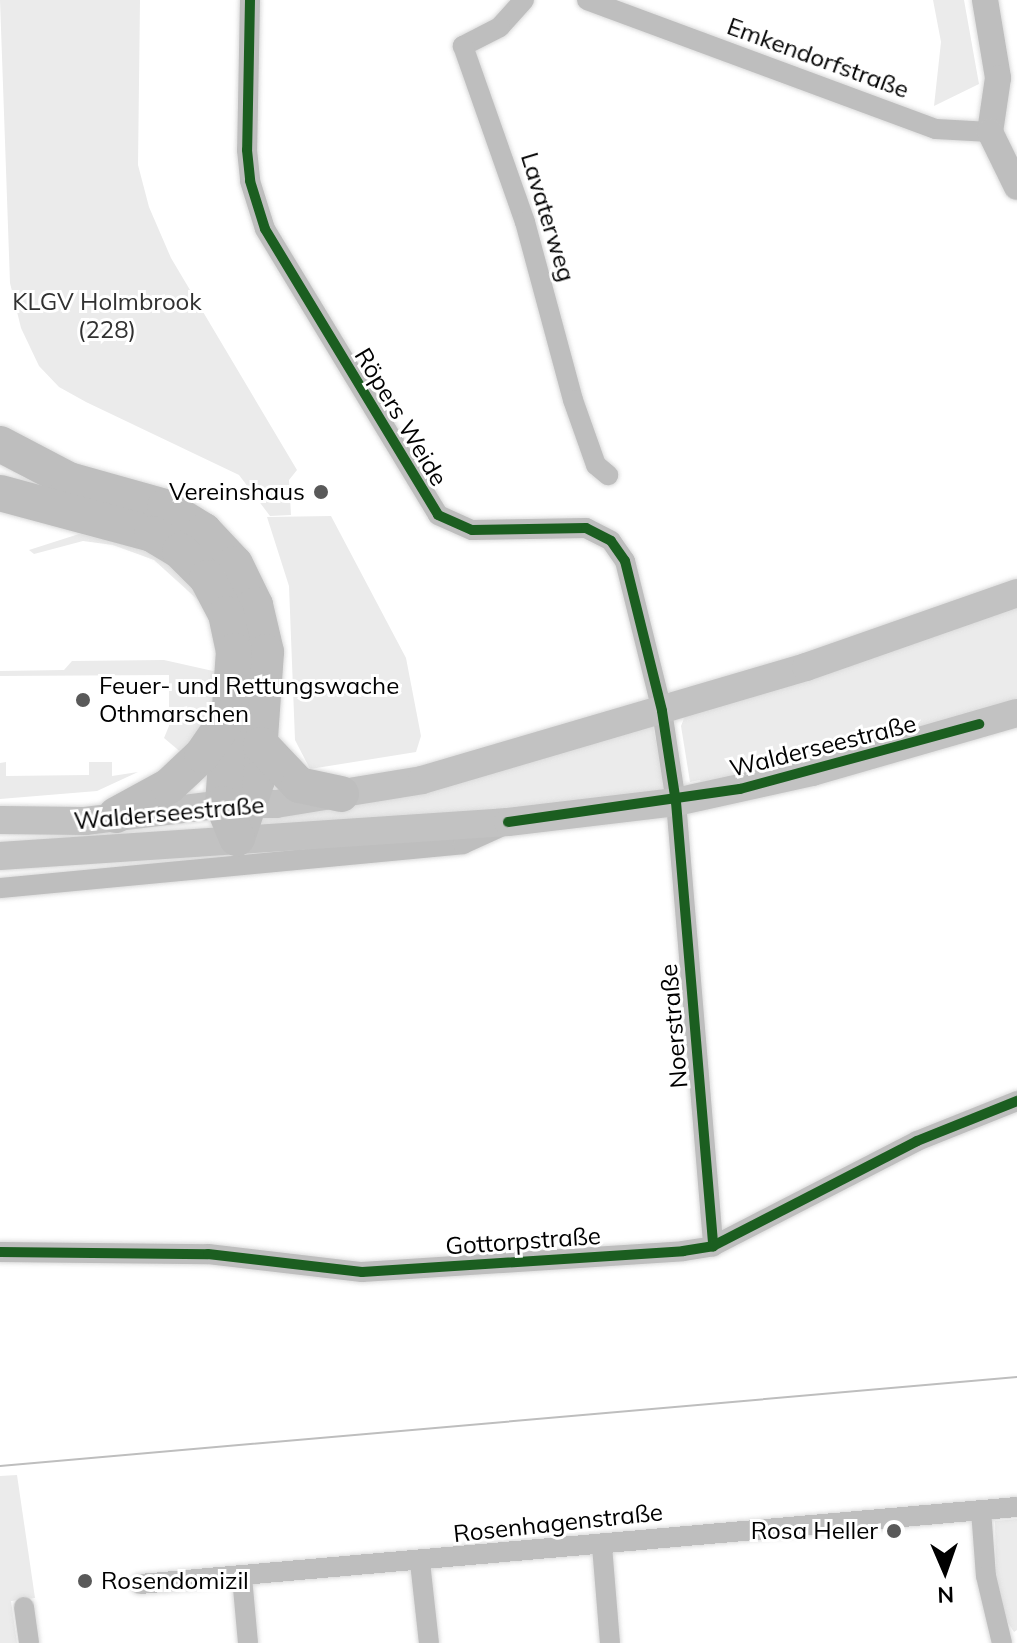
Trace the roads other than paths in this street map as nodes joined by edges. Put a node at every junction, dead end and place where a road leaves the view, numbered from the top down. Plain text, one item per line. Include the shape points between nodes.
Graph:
1 (250, 0) edge
2 (524, 0) edge
3 (587, 0) edge
4 (985, 0) edge
5 (990, 132) junction
6 (1016, 181) edge
7 (0, 444) edge
8 (608, 475) dead end
9 (0, 493) edge
10 (1017, 593) edge
11 (232, 711) junction
12 (662, 711) junction
13 (1017, 713) edge
14 (261, 745) junction
15 (341, 794) junction
16 (676, 802) junction
17 (116, 815) junction
18 (236, 816) junction
19 (0, 820) edge
20 (508, 822) junction
21 (0, 856) edge
22 (0, 888) edge
23 (1017, 1101) edge
24 (713, 1246) junction
25 (0, 1252) edge
26 (1017, 1507) edge
27 (981, 1510) junction
28 (602, 1546) junction
29 (420, 1562) junction
30 (242, 1577) junction
31 (140, 1584) dead end
32 (24, 1607) dead end
33 (29, 1643) edge
34 (248, 1643) edge
35 (429, 1643) edge
36 (610, 1643) edge
37 (1002, 1643) edge

1 - 12 street, Röpers Weide via 247,150 265,229 431,505 449,523 472,530 586,528 611,541 631,578
2 - 8 street, Lavaterweg via 500,27 463,46 525,222 573,400 596,465
3 - 5 street, Emkendorfstraße via 936,129
4 - 5 street via 998,78
5 - 6 street
7 - 14 highway via 69,480 165,507 221,547 247,585 262,628
9 - 11 highway via 152,534 194,564 219,597 231,632
10 - 12 main road, Walderseestraße
11 - 17 highway via 202,755 176,779
11 - 18 highway
12 - 15 main road, Walderseestraße via 422,780
12 - 16 street
13 - 16 main road, Walderseestraße via 812,772
14 - 15 highway via 299,785
14 - 18 highway
15 - 18 main road, Walderseestraße
16 - 20 main road, Walderseestraße
16 - 24 street, Noerstraße
17 - 18 main road, Walderseestraße
17 - 19 main road, Walderseestraße via 54,823
18 - 20 main road, Walderseestraße
18 - 21 main road, Walderseestraße
20 - 22 street, Walderseestraße via 493,834 463,844
23 - 24 street, Gottorpstraße via 917,1141
24 - 25 street, Gottorpstraße via 362,1272 208,1254
26 - 27 street, Rosenhagenstraße
27 - 28 street, Rosenhagenstraße
27 - 37 street via 986,1576
28 - 29 street, Rosenhagenstraße
28 - 36 street
29 - 30 street, Rosenhagenstraße
29 - 35 street
30 - 31 street, Rosenhagenstraße
30 - 34 street
32 - 33 street

